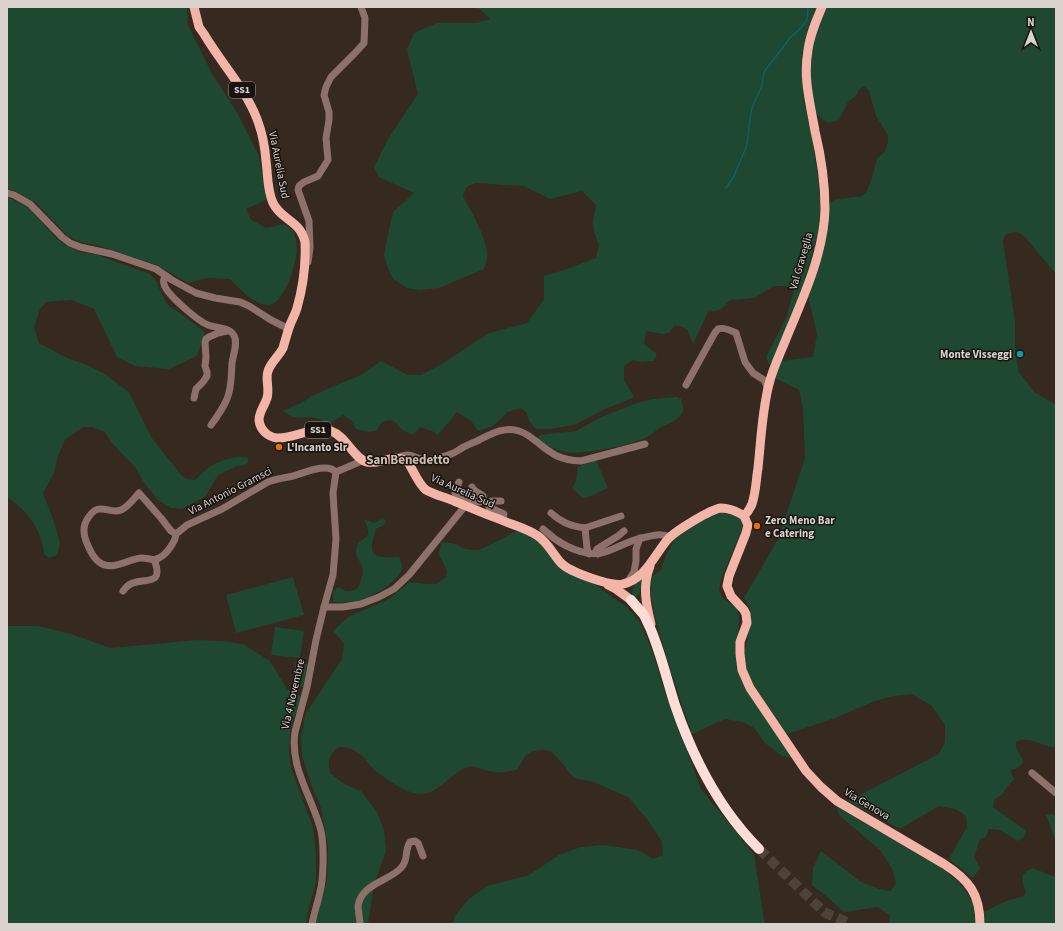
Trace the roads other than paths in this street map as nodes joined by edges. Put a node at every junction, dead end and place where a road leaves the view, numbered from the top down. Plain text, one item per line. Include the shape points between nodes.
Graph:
1 (194, 7) edge
2 (361, 7) edge
3 (822, 7) edge
4 (7, 193) edge
5 (303, 275) junction
6 (166, 276) junction
7 (289, 329) junction
8 (229, 330) junction
9 (686, 385) dead end
10 (768, 389) junction
11 (194, 398) dead end
12 (211, 425) dead end
13 (645, 444) dead end
14 (398, 458) junction
15 (418, 458) junction
16 (363, 460) junction
17 (410, 466) junction
18 (336, 472) junction
19 (459, 482) dead end
20 (472, 487) dead end
21 (501, 501) dead end
22 (467, 502) junction
23 (551, 513) dead end
24 (621, 516) dead end
25 (744, 516) junction
26 (502, 521) junction
27 (585, 528) junction
28 (544, 529) dead end
29 (624, 531) dead end
30 (176, 534) junction
31 (670, 536) junction
32 (640, 538) junction
33 (589, 554) junction
34 (598, 554) junction
35 (157, 559) junction
36 (653, 561) junction
37 (641, 575) junction
38 (595, 579) junction
39 (626, 583) junction
40 (123, 591) dead end
41 (645, 591) junction
42 (631, 600) junction
43 (324, 607) junction
44 (655, 639) junction
45 (1032, 773) dead end
46 (1056, 793) edge
47 (759, 849) tunnel mouth
48 (423, 856) dead end
49 (312, 924) edge
50 (360, 924) edge
51 (980, 924) edge

1 - 5 main road, Via Aurelia Sud / SS1 via 199,27 247,97 257,119 264,141 272,202 303,235
2 - 5 street via 364,18 364,42 331,76 324,95 329,112 326,138 328,160 318,176 304,182 298,190 309,221 310,237 308,265
3 - 10 main road, Val Graveglia via 808,48 806,83 822,171 824,222 810,279 775,365
4 - 6 street via 30,204 70,243 156,269
5 - 7 main road, Via Aurelia Sud / SS1 via 300,295
6 - 7 street via 196,293 240,302
6 - 8 street via 164,284 169,293 197,319 207,325
7 - 16 main road, Via Aurelia Sud / SS1 via 281,351 268,369 268,397 259,420 262,430 279,438 322,430 330,431 340,436
8 - 11 street via 206,339 207,376 196,389
8 - 12 street via 235,336 236,343 232,380 228,398
9 - 10 street via 713,336 720,329 736,333 745,362 753,373 764,380
10 - 25 main road, Val Graveglia via 755,494 750,509
13 - 15 street via 581,461 571,461 548,452 529,435 512,429 492,433 452,454 427,460
14 - 15 street via 406,455
14 - 16 main road via 372,462
14 - 17 main road, Via Aurelia Sud via 405,460
15 - 17 street
16 - 18 street
17 - 22 main road, Via Aurelia Sud via 425,489
18 - 30 street, Via Antonio Gramsci via 318,468 268,482 222,509 187,525
18 - 43 street, Via 4 Novembre via 333,493 336,540 334,575
19 - 22 street via 454,493
20 - 22 street via 483,496 484,501
21 - 26 street via 492,501 488,505 504,514
22 - 26 main road, Via Aurelia Sud
22 - 43 street via 409,575 394,589 361,604
23 - 27 street via 562,522
24 - 27 street
25 - 31 main road, Via Aurelia Sud via 729,509 713,510
25 - 51 main road, Via Genova via 748,525 727,586 731,596 744,610 747,619 740,642 740,661 745,678 806,771 821,787 854,812 954,870 964,879 976,898
26 - 38 main road, Via Aurelia Sud via 537,536 547,544 561,563
27 - 33 street
28 - 33 street via 559,542
29 - 34 street via 597,549
30 - 35 street, Via Antonio Gramsci via 174,542
30 - 35 street via 139,493 121,510 98,509 88,517 84,530 85,539 92,556 101,563 120,564 141,558
31 - 32 street via 657,534
31 - 36 main road, Via Aurelia Sud
32 - 34 street
32 - 39 street via 636,549 634,572
33 - 34 street
35 - 40 street via 155,562 158,571 154,579 131,584
36 - 37 main road, Via Aurelia Sud
36 - 41 main road
37 - 39 main road, Via Aurelia Sud
37 - 42 main road via 630,590
38 - 39 main road, Via Aurelia Sud via 612,584
38 - 42 main road
41 - 42 main road via 640,598
41 - 44 main road
42 - 44 highway via 644,615
43 - 49 street, Via 4 Novembre via 294,739 295,760 318,820 323,842 322,880
44 - 47 highway via 691,748 710,785 731,816
45 - 46 street
48 - 50 street via 418,843 410,842 402,868 363,894 358,906

